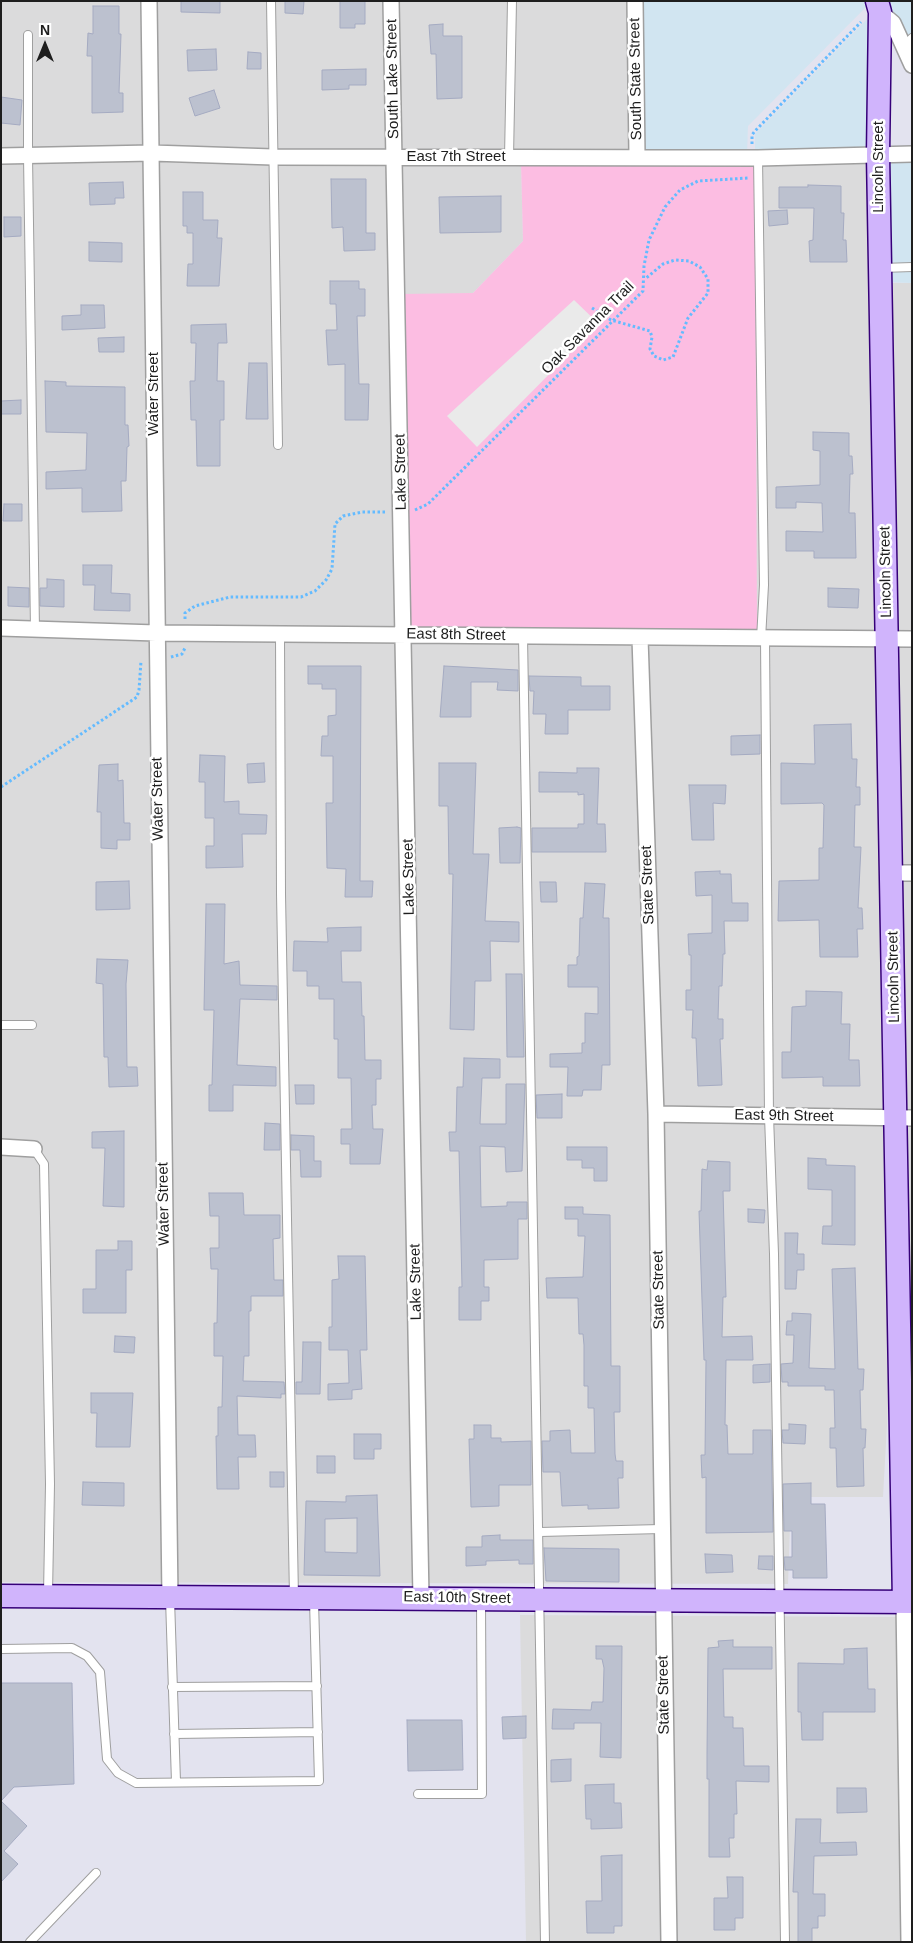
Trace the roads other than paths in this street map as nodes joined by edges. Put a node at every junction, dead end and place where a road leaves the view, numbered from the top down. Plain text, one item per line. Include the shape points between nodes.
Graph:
1 (149, 1) edge
2 (271, 1) edge
3 (392, 1) edge
4 (512, 1) edge
5 (635, 1) edge
6 (874, 9) edge
7 (28, 34) dead end
8 (908, 42) edge
9 (912, 64) edge
10 (152, 153) junction
11 (912, 154) edge
12 (878, 155) junction
13 (1, 156) edge
14 (28, 156) junction
15 (637, 156) junction
16 (273, 157) junction
17 (395, 157) junction
18 (509, 157) junction
19 (755, 158) junction
20 (912, 267) edge
21 (880, 268) junction
22 (278, 445) dead end
23 (1, 628) edge
24 (35, 629) junction
25 (156, 633) junction
26 (280, 634) junction
27 (404, 635) junction
28 (523, 636) junction
29 (640, 638) junction
30 (763, 639) junction
31 (887, 639) junction
32 (912, 639) edge
33 (902, 873) edge
34 (1, 1025) edge
35 (32, 1025) dead end
36 (656, 1114) junction
37 (769, 1116) junction
38 (904, 1118) edge
39 (1, 1146) edge
40 (34, 1150) joint
41 (662, 1529) junction
42 (540, 1532) junction
43 (1, 1596) edge
44 (48, 1596) junction
45 (170, 1596) junction
46 (304, 1597) junction
47 (421, 1597) junction
48 (481, 1598) junction
49 (540, 1599) junction
50 (779, 1600) junction
51 (662, 1601) junction
52 (908, 1602) edge
53 (1, 1649) edge
54 (908, 1650) edge
55 (317, 1686) junction
56 (172, 1687) junction
57 (318, 1732) junction
58 (174, 1734) junction
59 (176, 1782) junction
60 (418, 1794) dead end
61 (96, 1873) dead end
62 (30, 1942) edge
63 (545, 1942) edge
64 (669, 1942) edge
65 (784, 1942) edge
66 (909, 1942) edge

1 - 10 street, Water Street
2 - 16 lane
3 - 17 street, South Lake Street
4 - 18 lane
5 - 15 street, South State Street
6 - 8 street via 893,22
6 - 12 main road, Lincoln Street
7 - 14 lane
8 - 9 street
10 - 14 street, East 7th Street
10 - 16 street, East 7th Street
10 - 25 street, Water Street
11 - 12 street, East 7th Street
12 - 19 street, East 7th Street
12 - 21 main road, Lincoln Street
13 - 14 street, East 7th Street
14 - 24 lane
15 - 18 street, East 7th Street
15 - 19 street, East 7th Street
16 - 17 street, East 7th Street
16 - 22 lane
17 - 18 street, East 7th Street
17 - 27 street, Lake Street
19 - 30 lane
20 - 21 lane
21 - 31 main road, Lincoln Street
23 - 24 street, East 8th Street
24 - 25 street, East 8th Street
25 - 26 street, East 8th Street
25 - 45 street, Water Street
26 - 27 street, East 8th Street
26 - 46 lane via 281,894
27 - 28 street, East 8th Street
27 - 47 street, Lake Street
28 - 29 street, East 8th Street
28 - 42 lane
29 - 30 street, East 8th Street
29 - 36 street, State Street
30 - 31 street, East 8th Street
30 - 37 lane
31 - 32 street, East 8th Street
31 - 33 main road, Lincoln Street
33 - 38 main road, Lincoln Street
34 - 35 lane
36 - 37 street, East 9th Street
36 - 41 street, State Street
37 - 38 street, East 9th Street
37 - 50 lane
38 - 52 main road, Lincoln Street
39 - 40 street
40 - 44 lane via 44,1164 50,1484
41 - 42 lane
41 - 51 street, State Street
42 - 49 lane
43 - 44 main road, East 10th Street
44 - 45 main road, East 10th Street
45 - 46 main road, East 10th Street
45 - 56 lane
46 - 47 main road, East 10th Street
46 - 55 lane
47 - 48 main road, East 10th Street
48 - 49 main road, East 10th Street
48 - 60 lane via 482,1794
49 - 51 main road, East 10th Street
49 - 63 lane
50 - 51 main road, East 10th Street
50 - 52 main road, East 10th Street
50 - 65 lane
51 - 64 street, State Street
52 - 54 street, Lincoln Street
53 - 59 lane via 72,1648 87,1656 100,1672 107,1759 118,1773 136,1783
54 - 66 street, Lincoln Street
55 - 56 lane
55 - 57 lane
56 - 58 lane
57 - 58 lane
57 - 59 lane via 319,1781
58 - 59 lane
61 - 62 lane

